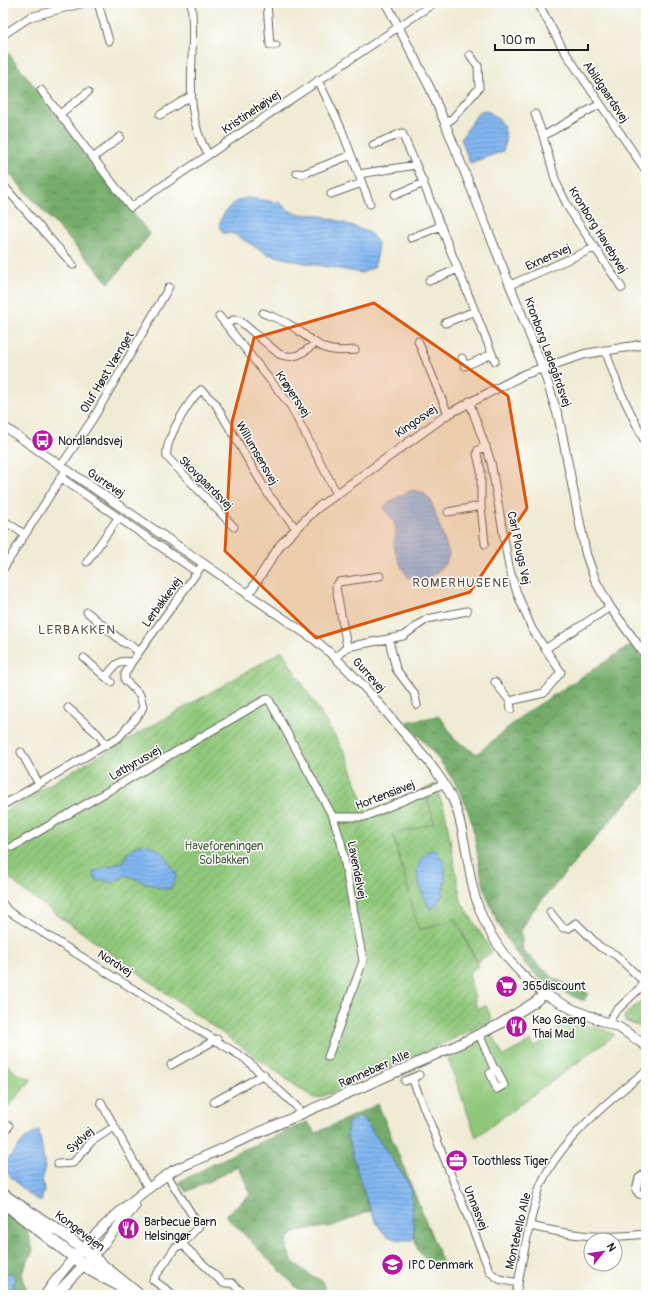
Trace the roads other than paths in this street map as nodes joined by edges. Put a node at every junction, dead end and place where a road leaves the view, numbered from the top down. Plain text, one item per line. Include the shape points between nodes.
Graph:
1 (84, 3) edge
2 (98, 3) edge
3 (191, 3) edge
4 (267, 3) edge
5 (386, 3) edge
6 (434, 3) edge
7 (538, 3) edge
8 (399, 26) junction
9 (3, 35) edge
10 (109, 41) dead end
11 (276, 45) dead end
12 (470, 55) dead end
13 (318, 80) junction
14 (41, 90) dead end
15 (88, 92) dead end
16 (191, 96) junction
17 (600, 104) junction
18 (60, 114) junction
19 (535, 114) dead end
20 (160, 115) dead end
21 (445, 123) junction
22 (543, 136) junction
23 (120, 138) dead end
24 (374, 144) dead end
25 (208, 154) junction
26 (351, 155) junction
27 (93, 158) junction
28 (416, 165) junction
29 (646, 171) edge
30 (297, 173) dead end
31 (359, 174) junction
32 (362, 183) junction
33 (424, 183) junction
34 (3, 185) edge
35 (331, 194) dead end
36 (395, 195) dead end
37 (370, 204) dead end
38 (441, 226) junction
39 (411, 238) dead end
40 (594, 248) junction
41 (73, 265) dead end
42 (458, 269) junction
43 (429, 281) dead end
44 (510, 285) junction
45 (170, 287) dead end
46 (622, 288) dead end
47 (475, 311) junction
48 (263, 313) dead end
49 (219, 316) dead end
50 (445, 323) dead end
51 (226, 325) junction
52 (418, 341) dead end
53 (314, 344) junction
54 (646, 344) edge
55 (355, 350) dead end
56 (605, 350) junction
57 (462, 358) dead end
58 (544, 368) junction
59 (201, 390) joint
60 (469, 402) junction
61 (448, 414) junction
62 (3, 426) edge
63 (646, 444) edge
64 (486, 446) junction
65 (63, 468) junction
66 (60, 477) junction
67 (337, 494) junction
68 (481, 506) junction
69 (448, 512) dead end
70 (118, 518) junction
71 (3, 520) edge
72 (234, 527) dead end
73 (295, 527) junction
74 (24, 534) junction
75 (485, 544) dead end
76 (87, 562) dead end
77 (203, 564) junction
78 (3, 569) edge
79 (198, 572) junction
80 (380, 576) dead end
81 (248, 595) junction
82 (610, 607) junction
83 (467, 610) dead end
84 (87, 612) dead end
85 (389, 640) junction
86 (347, 647) junction
87 (545, 649) junction
88 (139, 652) junction
89 (646, 656) edge
90 (336, 657) junction
91 (84, 658) dead end
92 (131, 663) junction
93 (495, 682) dead end
94 (268, 698) joint
95 (510, 701) junction
96 (417, 705) dead end
97 (68, 708) dead end
98 (511, 709) dead end
99 (106, 745) junction
100 (21, 752) dead end
101 (39, 784) junction
102 (443, 784) junction
103 (3, 805) edge
104 (333, 817) junction
105 (12, 847) dead end
106 (3, 904) edge
107 (550, 912) dead end
108 (544, 994) junction
109 (608, 1023) junction
110 (479, 1034) junction
111 (217, 1040) junction
112 (646, 1046) edge
113 (328, 1057) dead end
114 (171, 1065) dead end
115 (646, 1070) edge
116 (496, 1071) dead end
117 (264, 1074) junction
118 (412, 1078) dead end
119 (101, 1102) dead end
120 (214, 1102) dead end
121 (301, 1115) junction
122 (9, 1126) dead end
123 (114, 1126) junction
124 (3, 1132) edge
125 (58, 1164) dead end
126 (646, 1173) edge
127 (168, 1177) junction
128 (148, 1188) junction
129 (3, 1195) edge
130 (646, 1196) edge
131 (3, 1202) edge
132 (530, 1226) junction
133 (646, 1234) edge
134 (182, 1244) junction
135 (84, 1258) junction
136 (518, 1283) junction
137 (135, 1293) edge
138 (45, 1295) edge
139 (52, 1295) edge
140 (55, 1295) edge
141 (174, 1295) edge
142 (245, 1295) edge
143 (516, 1295) edge

1 - 9 street via 30,17
2 - 10 street
3 - 16 street
4 - 11 street via 270,46
5 - 8 street, Kronborg Ladegårdsvej
6 - 8 street, Kristinehøjvej
7 - 17 street, Abildgaardsvej
8 - 13 street, Kristinehøjvej
8 - 21 street, Kronborg Ladegårdsvej
12 - 21 street via 478,66 479,88 452,119
13 - 25 street, Kristinehøjvej
13 - 26 street
14 - 18 street, Kristinehøjvej
15 - 18 street
16 - 20 street
16 - 25 street via 197,132
17 - 22 street
17 - 29 street, Abildgaardsvej
18 - 27 street, Kristinehøjvej
19 - 22 street, Kronborg Havebyvej
21 - 44 street, Kronborg Ladegårdsvej
22 - 40 street, Kronborg Havebyvej via 556,182 569,209
23 - 27 street
24 - 28 street via 402,133
25 - 27 street, Kristinehøjvej via 131,207
26 - 30 street via 303,174
26 - 31 street
28 - 31 street
28 - 33 street
31 - 32 street
32 - 35 street
32 - 37 street
33 - 36 street
33 - 38 street
34 - 41 street
38 - 39 street
38 - 42 street
40 - 44 street, Exnersvej
40 - 46 street, Kronborg Havebyvej
42 - 43 street
42 - 47 street
44 - 58 street, Kronborg Ladegårdsvej
45 - 65 street, Oluf Høst Vænget
47 - 50 street
47 - 57 street via 494,358 465,366
48 - 53 street via 291,325
49 - 51 street, Krøyersvej
51 - 53 street via 233,320 240,321 286,357 301,354
51 - 67 street, Krøyersvej via 290,405
52 - 61 street
53 - 55 street via 328,350
54 - 56 street, Kingosvej
56 - 58 street, Kingosvej
56 - 63 street via 620,391
58 - 60 street, Kingosvej via 502,384
58 - 82 street, Kronborg Ladegårdsvej via 558,416 586,554 596,582
59 - 72 street, Skovgaardsvej via 193,397 167,445 167,457
59 - 73 street, Willumsensvej via 215,403 268,494
60 - 61 street, Kingosvej
60 - 64 street, Carl Plougs Vej
61 - 67 street, Kingosvej
62 - 65 street, Gurrevej
64 - 68 street via 478,450 477,454 481,471
64 - 87 street, Carl Plougs Vej via 509,567 532,629
65 - 66 street
65 - 77 street, Gurrevej
66 - 70 street, Gurrevej
66 - 74 street
67 - 73 street, Kingosvej
68 - 69 street
68 - 75 street
70 - 76 street, Gurrevej
70 - 79 street, Gurrevej
71 - 74 street
73 - 81 street, Kingosvej via 280,544
74 - 78 street
77 - 79 street, Lerbakkevej
77 - 81 street, Gurrevej
79 - 88 street, Lerbakkevej
80 - 86 street via 340,582 336,587
81 - 90 street, Gurrevej
82 - 87 street
82 - 89 street, Kronborg Ladegårdsvej
83 - 85 street via 427,619 403,636
84 - 88 street
85 - 86 street
85 - 96 street via 396,669 414,693
86 - 90 street
87 - 95 street, Carl Plougs Vej via 561,672 550,688 538,696
88 - 92 street, Lerbakkevej
90 - 102 street, Gurrevej via 355,675 426,759
91 - 92 street via 108,679 116,665 126,660
92 - 99 street, Lerbakkevej via 125,680 140,695 143,706 119,737
93 - 95 street
94 - 104 street, Lavendelvej
94 - 105 street, Lathyrusvej
95 - 98 street
97 - 99 street via 98,734
99 - 101 street, Lerbakkevej
100 - 101 street
101 - 103 street, Lerbakkevej
102 - 104 street, Hortensiavej via 364,818
102 - 108 street, Gurrevej via 455,807 473,889 485,923 516,969
104 - 113 street, Lavendelvej via 341,842 363,962
106 - 111 street, Nordvej via 10,911
107 - 109 street via 563,928 569,928 576,923 600,947 616,955 642,980 642,986 615,1012
108 - 109 main road, Gurrevej via 572,1009
108 - 110 main road, Rønnebær Alle via 523,1010
109 - 112 main road, Gurrevej
110 - 116 street
110 - 121 main road, Rønnebær Alle
111 - 114 street
111 - 117 street, Nordvej
115 - 132 street, Montebello Alle via 603,1106 568,1143 538,1192
117 - 120 street
117 - 121 street, Nordvej via 296,1106
118 - 136 street, Unnasvej via 490,1272 499,1279
119 - 123 street
121 - 127 main road, Rønnebær Alle via 208,1155
122 - 124 street
123 - 125 street, Sydvej via 92,1141 73,1163
123 - 128 street
126 - 130 street via 639,1178 636,1190
127 - 128 main road, Rønnebær Alle
127 - 134 street via 199,1226
127 - 135 main road, Rønnebær Alle via 134,1206
128 - 135 main road, Rønnebær Alle via 131,1202
129 - 135 main road, Kongevejen via 53,1226
131 - 135 main road, Kongevejen
132 - 133 street via 596,1238
132 - 136 street, Montebello Alle
134 - 141 street via 175,1248 153,1280
134 - 142 street via 223,1282 232,1283
135 - 137 main road, Kongevejen
135 - 138 main road, Rønnebær Alle via 61,1273
135 - 139 main road
135 - 140 main road, Rønnebær Alle
136 - 143 street, Montebello Alle

